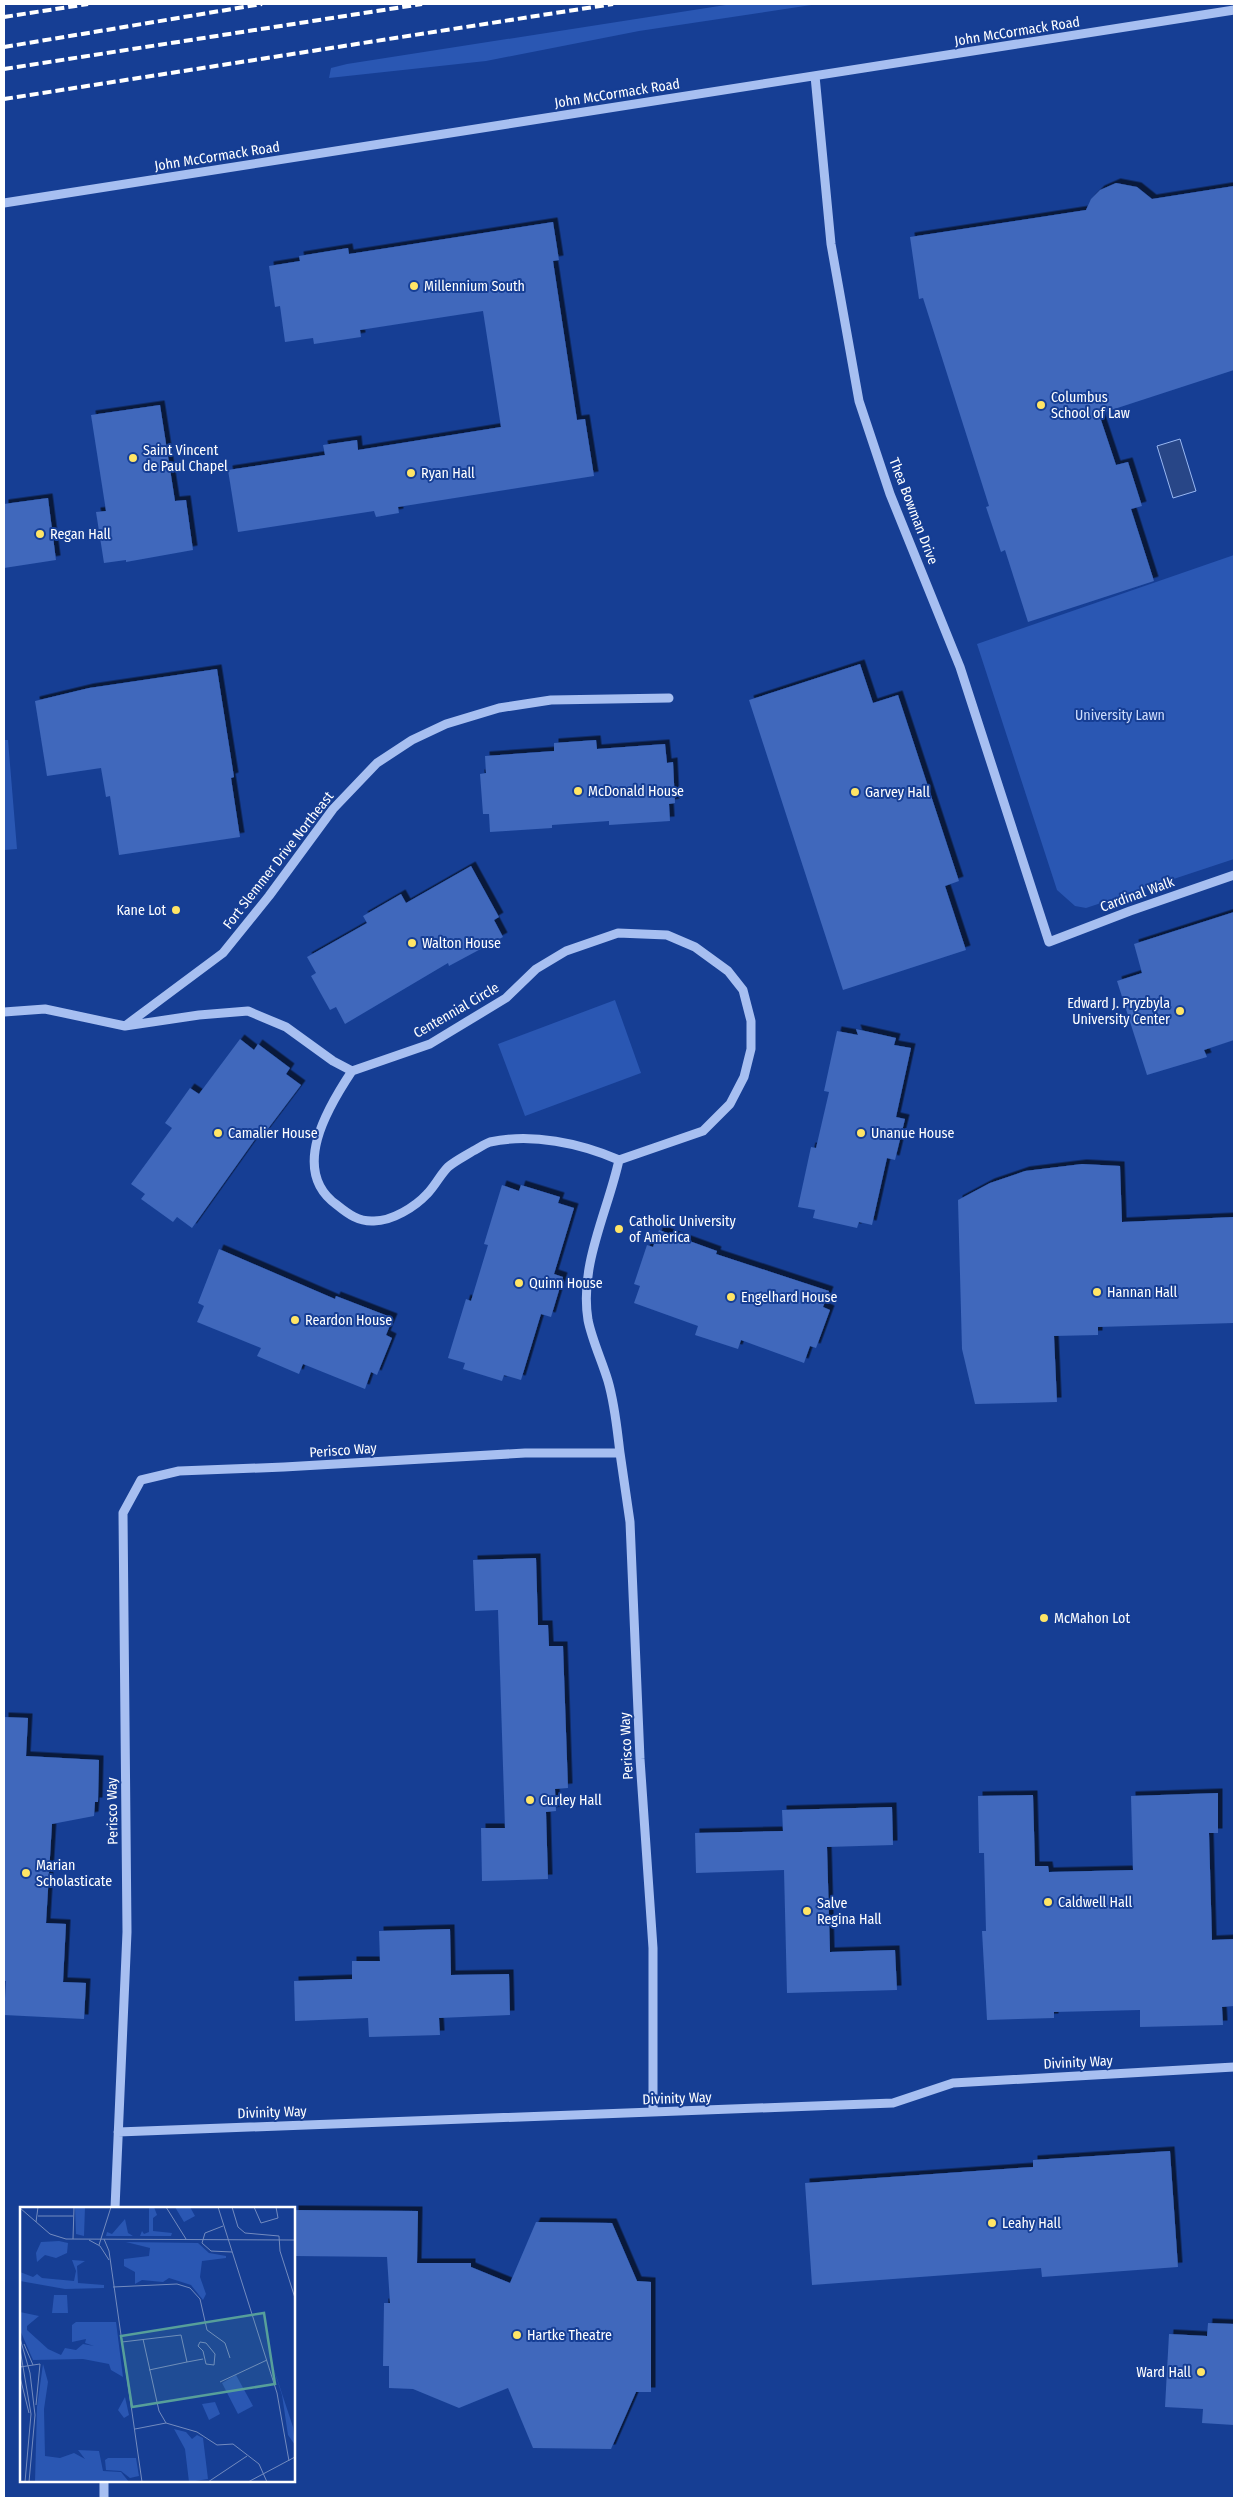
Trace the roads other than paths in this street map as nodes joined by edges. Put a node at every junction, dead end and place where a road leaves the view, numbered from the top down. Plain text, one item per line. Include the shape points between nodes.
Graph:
1 (1234, 10) edge
2 (815, 76) junction
3 (4, 203) edge
4 (669, 698) dead end
5 (1234, 875) edge
6 (1049, 942) joint
7 (4, 1012) edge
8 (126, 1026) junction
9 (352, 1070) junction
10 (619, 1160) junction
11 (620, 1453) junction
12 (1234, 2068) edge
13 (653, 2112) junction
14 (118, 2132) junction
15 (115, 2207) edge
16 (104, 2482) edge
17 (104, 2498) edge

1 - 2 street, John McCormack Road
2 - 3 street, John McCormack Road
2 - 6 street, Thea Bowman Drive via 831,244 859,401 890,494 960,667
4 - 8 street, Fort Slemmer Drive Northeast via 551,700 499,708 446,724 412,740 377,763 333,808 223,953
5 - 6 street, Cardinal Walk
7 - 8 street via 45,1009
8 - 9 street via 248,1011 286,1027 333,1061
9 - 10 street via 321,1123 314,1153 314,1174 328,1199 354,1218 375,1221 399,1214 426,1195 449,1166 487,1143 505,1139 555,1141 597,1150
9 - 10 street, Centennial Circle via 430,1044 506,998 536,969 566,951 618,934 667,934 695,947 728,970 742,990 751,1021 751,1049 744,1077 730,1104 703,1131
10 - 11 street via 587,1282 588,1319 615,1406
11 - 13 street, Perisco Way via 630,1522 640,1759 653,1948
11 - 14 street, Perisco Way via 525,1453 179,1471 141,1480 123,1513 127,1932
12 - 13 street, Divinity Way via 954,2083 893,2103
13 - 14 street, Divinity Way
14 - 15 street, Perisco Way
16 - 17 street

